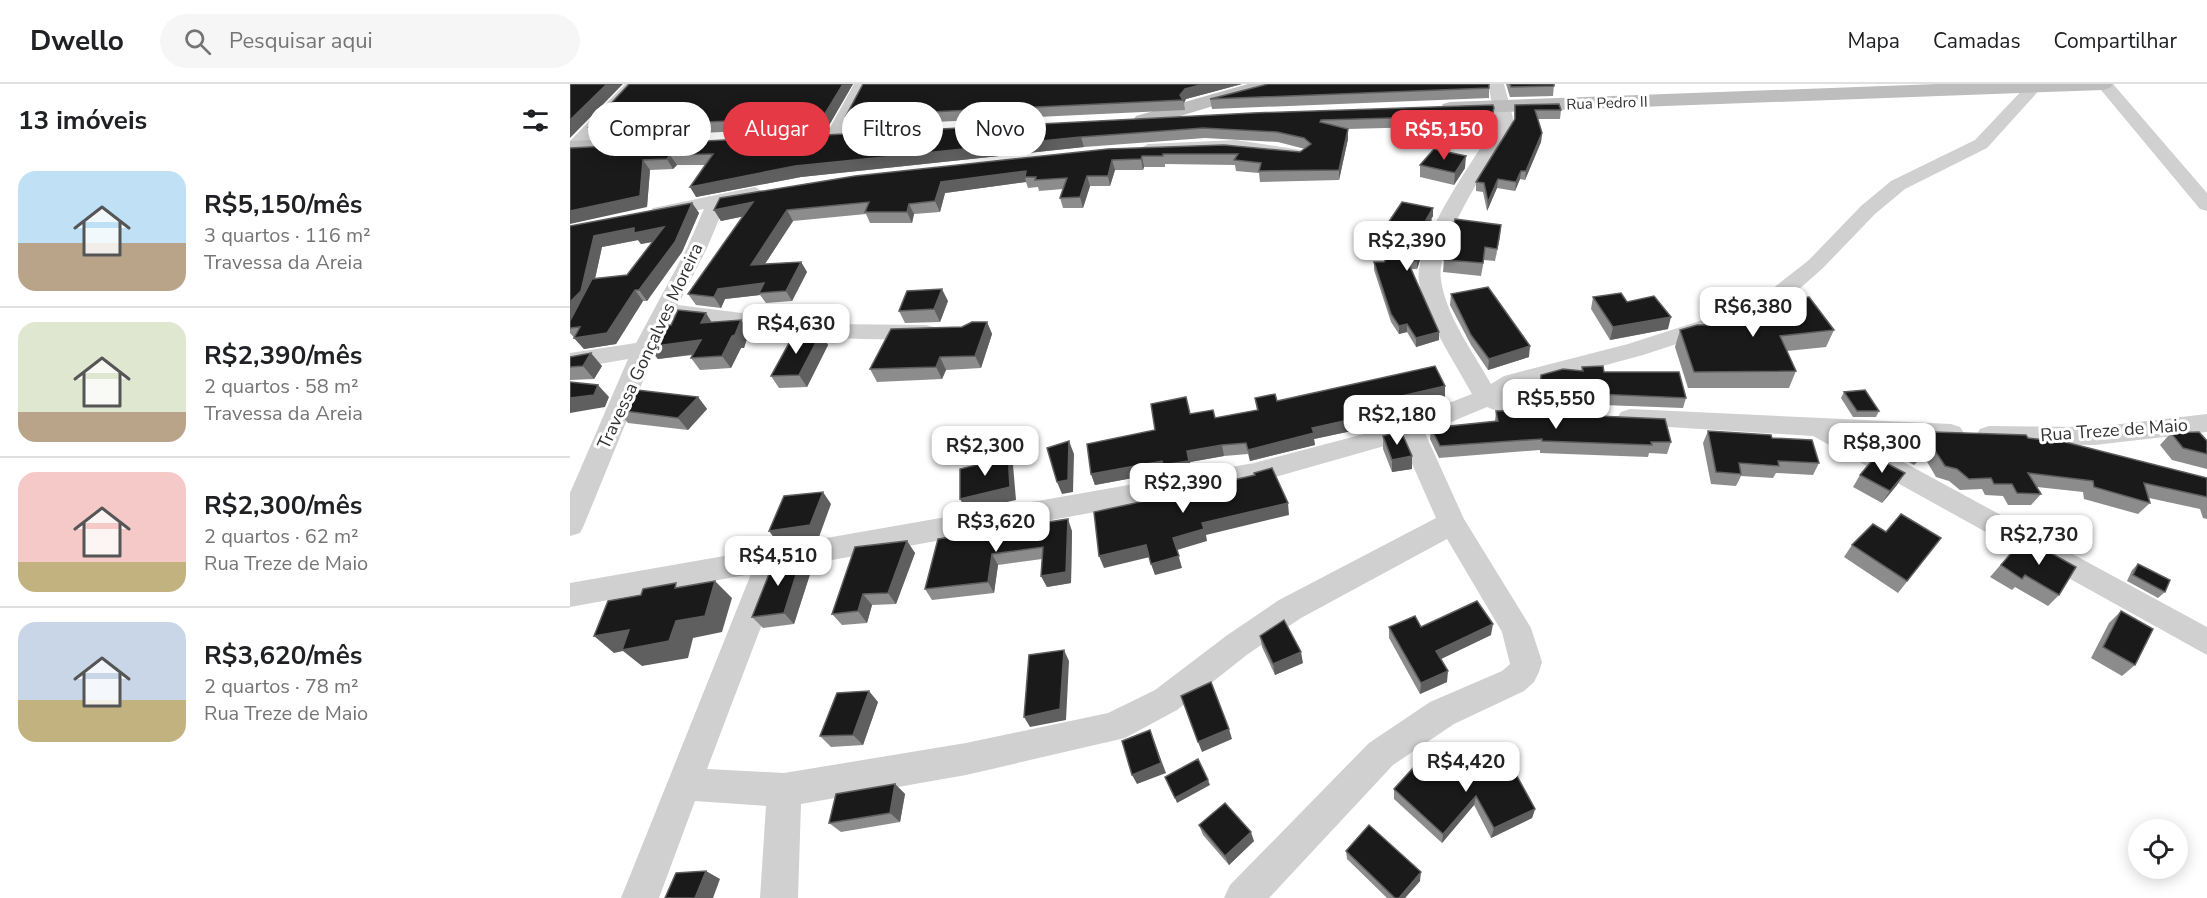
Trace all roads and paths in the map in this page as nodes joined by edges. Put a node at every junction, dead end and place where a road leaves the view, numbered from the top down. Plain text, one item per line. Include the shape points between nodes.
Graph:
1 (634, 84) edge
2 (862, 84) edge
3 (1496, 84) edge
4 (2104, 84) edge
5 (2111, 84) edge
6 (1262, 85) edge
7 (2035, 86) junction
8 (1502, 106) junction
9 (1431, 108) edge
10 (1231, 116) edge
11 (1144, 121) junction
12 (1120, 122) edge
13 (830, 135) edge
14 (835, 135) junction
15 (842, 135) edge
16 (588, 148) edge
17 (571, 149) edge
18 (1131, 150) edge
19 (1301, 155) edge
20 (773, 190) edge
21 (717, 201) junction
22 (2207, 205) edge
23 (638, 217) edge
24 (664, 310) junction
25 (945, 331) edge
26 (644, 349) junction
27 (570, 362) edge
28 (1487, 398) junction
29 (2207, 423) edge
30 (1819, 427) junction
31 (1409, 428) junction
32 (2032, 437) junction
33 (2120, 459) edge
34 (1452, 523) junction
35 (570, 525) edge
36 (771, 561) junction
37 (570, 595) edge
38 (2207, 642) edge
39 (684, 784) junction
40 (784, 790) junction
41 (640, 898) edge
42 (779, 898) edge
43 (1243, 898) edge

1 - 17 street
2 - 14 street
3 - 8 street
4 - 5 street
4 - 7 street, Rua Pedro II
4 - 22 street
6 - 11 street
7 - 8 street, Rua Pedro II
7 - 28 street via 1981,144 1898,185 1816,264 1780,294 1748,313 1701,330 1513,382
8 - 9 street, Rua Pedro II
8 - 28 street via 1503,127 1435,247 1429,270 1432,292
10 - 11 street
11 - 12 street
13 - 14 street
14 - 15 street
16 - 17 street
18 - 19 street via 1236,145
20 - 21 street
21 - 23 street
21 - 24 street, Travessa Gonçalves Moreira
24 - 25 street via 856,334
24 - 26 street, Travessa Gonçalves Moreira
26 - 27 street
26 - 35 street, Travessa Gonçalves Moreira
28 - 30 street, Rua Treze de Maio via 1517,409 1597,417
28 - 31 street
29 - 32 street, Rua Treze de Maio via 2095,436
30 - 32 street, Rua Treze de Maio
30 - 38 street
31 - 34 street
31 - 36 street via 1254,473
32 - 33 street
34 - 40 street via 1290,609 1166,699 1113,727 966,759
34 - 43 street via 1516,628 1526,662 1523,672 1514,681 1442,713 1381,754
36 - 37 street
36 - 39 street
39 - 40 street
39 - 41 street
40 - 42 street

